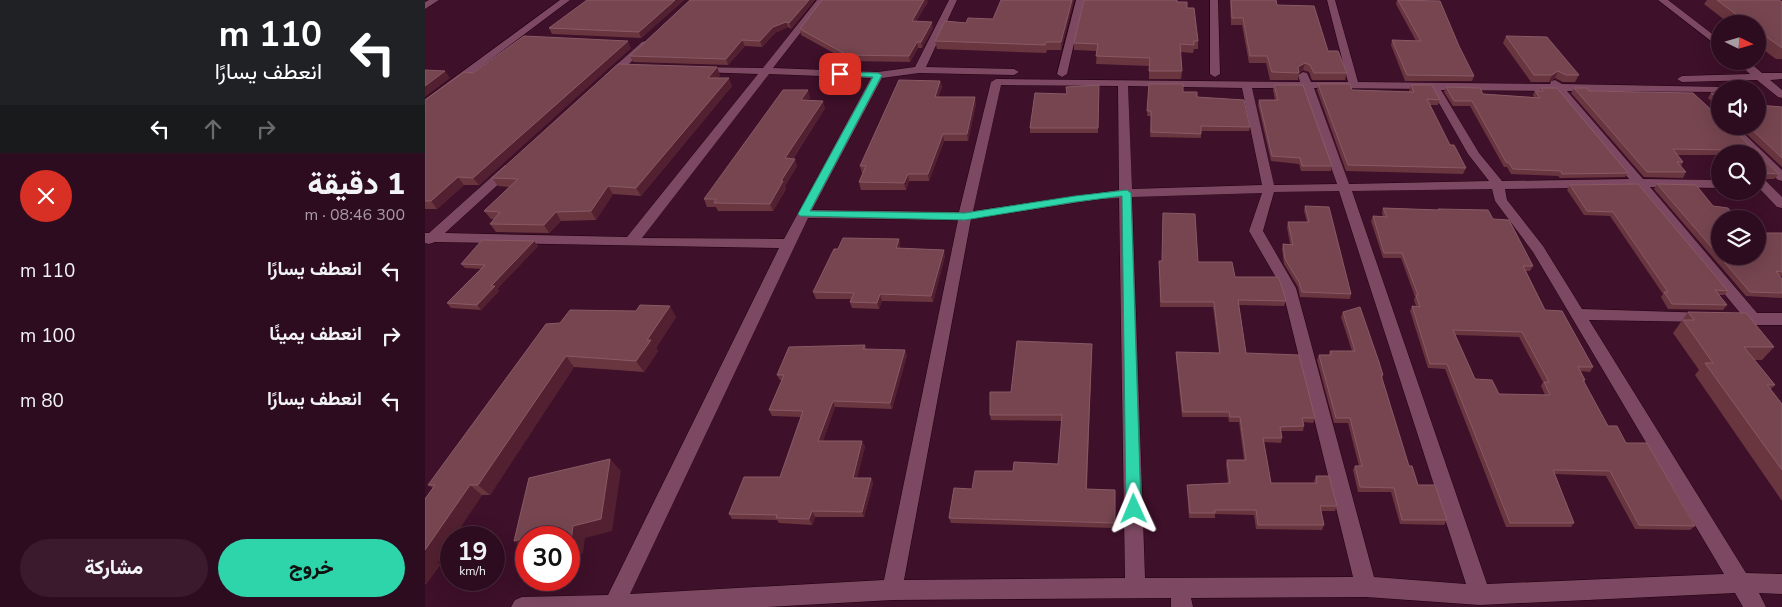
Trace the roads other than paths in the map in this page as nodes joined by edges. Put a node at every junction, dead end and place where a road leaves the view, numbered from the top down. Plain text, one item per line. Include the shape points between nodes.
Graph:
1 (435, 0) edge
2 (566, 0) edge
3 (822, 0) edge
4 (953, 0) edge
5 (1080, 0) edge
6 (1213, 0) edge
7 (1331, 0) edge
8 (1662, 0) edge
9 (425, 6) edge
10 (515, 38) junction
11 (534, 38) edge
12 (1711, 38) edge
13 (627, 42) edge
14 (621, 66) junction
15 (641, 67) edge
16 (689, 69) edge
17 (919, 70) junction
18 (1753, 70) edge
19 (766, 71) junction
20 (1062, 74) junction
21 (1215, 74) junction
22 (878, 75) junction
23 (1761, 76) junction
24 (1782, 76) edge
25 (1304, 79) junction
26 (1679, 79) junction
27 (1352, 81) junction
28 (1123, 82) junction
29 (1554, 82) junction
30 (1246, 83) junction
31 (599, 86) edge
32 (1434, 86) junction
33 (1688, 88) junction
34 (1711, 89) edge
35 (1766, 91) edge
36 (1780, 93) edge
37 (1701, 100) edge
38 (425, 104) edge
39 (1738, 135) edge
40 (519, 158) edge
41 (1782, 177) edge
42 (1640, 183) junction
43 (1711, 184) edge
44 (1766, 184) edge
45 (1782, 184) edge
46 (1498, 185) junction
47 (1343, 187) junction
48 (1766, 189) edge
49 (1269, 190) junction
50 (1127, 193) junction
51 (1782, 204) edge
52 (803, 214) junction
53 (965, 216) junction
54 (427, 240) edge
55 (631, 242) junction
56 (790, 244) junction
57 (1578, 314) junction
58 (1715, 318) edge
59 (1734, 318) edge
60 (1754, 318) junction
61 (1782, 319) edge
62 (1741, 583) junction
63 (1782, 584) edge
64 (1366, 587) junction
65 (1135, 588) junction
66 (892, 590) junction
67 (1480, 594) junction
68 (1181, 598) edge
69 (614, 606) edge
70 (522, 607) edge
71 (1755, 607) edge

1 - 9 street
2 - 10 street
3 - 19 street
4 - 17 street
5 - 20 street
6 - 21 street
7 - 27 street
8 - 12 street
10 - 11 street
10 - 38 street
13 - 14 street via 649,40
14 - 15 street
14 - 31 street
16 - 19 street
17 - 20 street
17 - 22 street
18 - 23 street
19 - 22 street
19 - 55 street
20 - 21 street
21 - 25 street
22 - 52 street
23 - 24 street
23 - 26 street
23 - 36 street
25 - 27 street
25 - 30 street
25 - 47 street
26 - 29 street
26 - 33 street
27 - 29 street via 1523,79
27 - 32 street
28 - 30 street
28 - 50 street
28 - 53 street via 996,82
29 - 32 street
29 - 33 street
29 - 42 street
30 - 49 street
32 - 46 street via 1474,154
33 - 34 street
33 - 37 street
35 - 36 street
39 - 41 street
40 - 54 street
42 - 43 street
42 - 46 street
42 - 60 street
44 - 45 street
46 - 47 street
46 - 57 street via 1501,201 1539,249
47 - 49 street
47 - 67 street
48 - 51 street
49 - 50 street
49 - 64 street via 1257,231 1289,288
50 - 53 street
50 - 65 street
52 - 53 street
52 - 56 street
53 - 66 street
54 - 55 street
55 - 56 street
56 - 69 street
57 - 58 street
57 - 62 street
59 - 60 street
60 - 61 street
62 - 63 street
62 - 67 street
62 - 71 street
64 - 67 street
64 - 68 street
65 - 66 street
65 - 68 street
66 - 69 street
69 - 70 street

